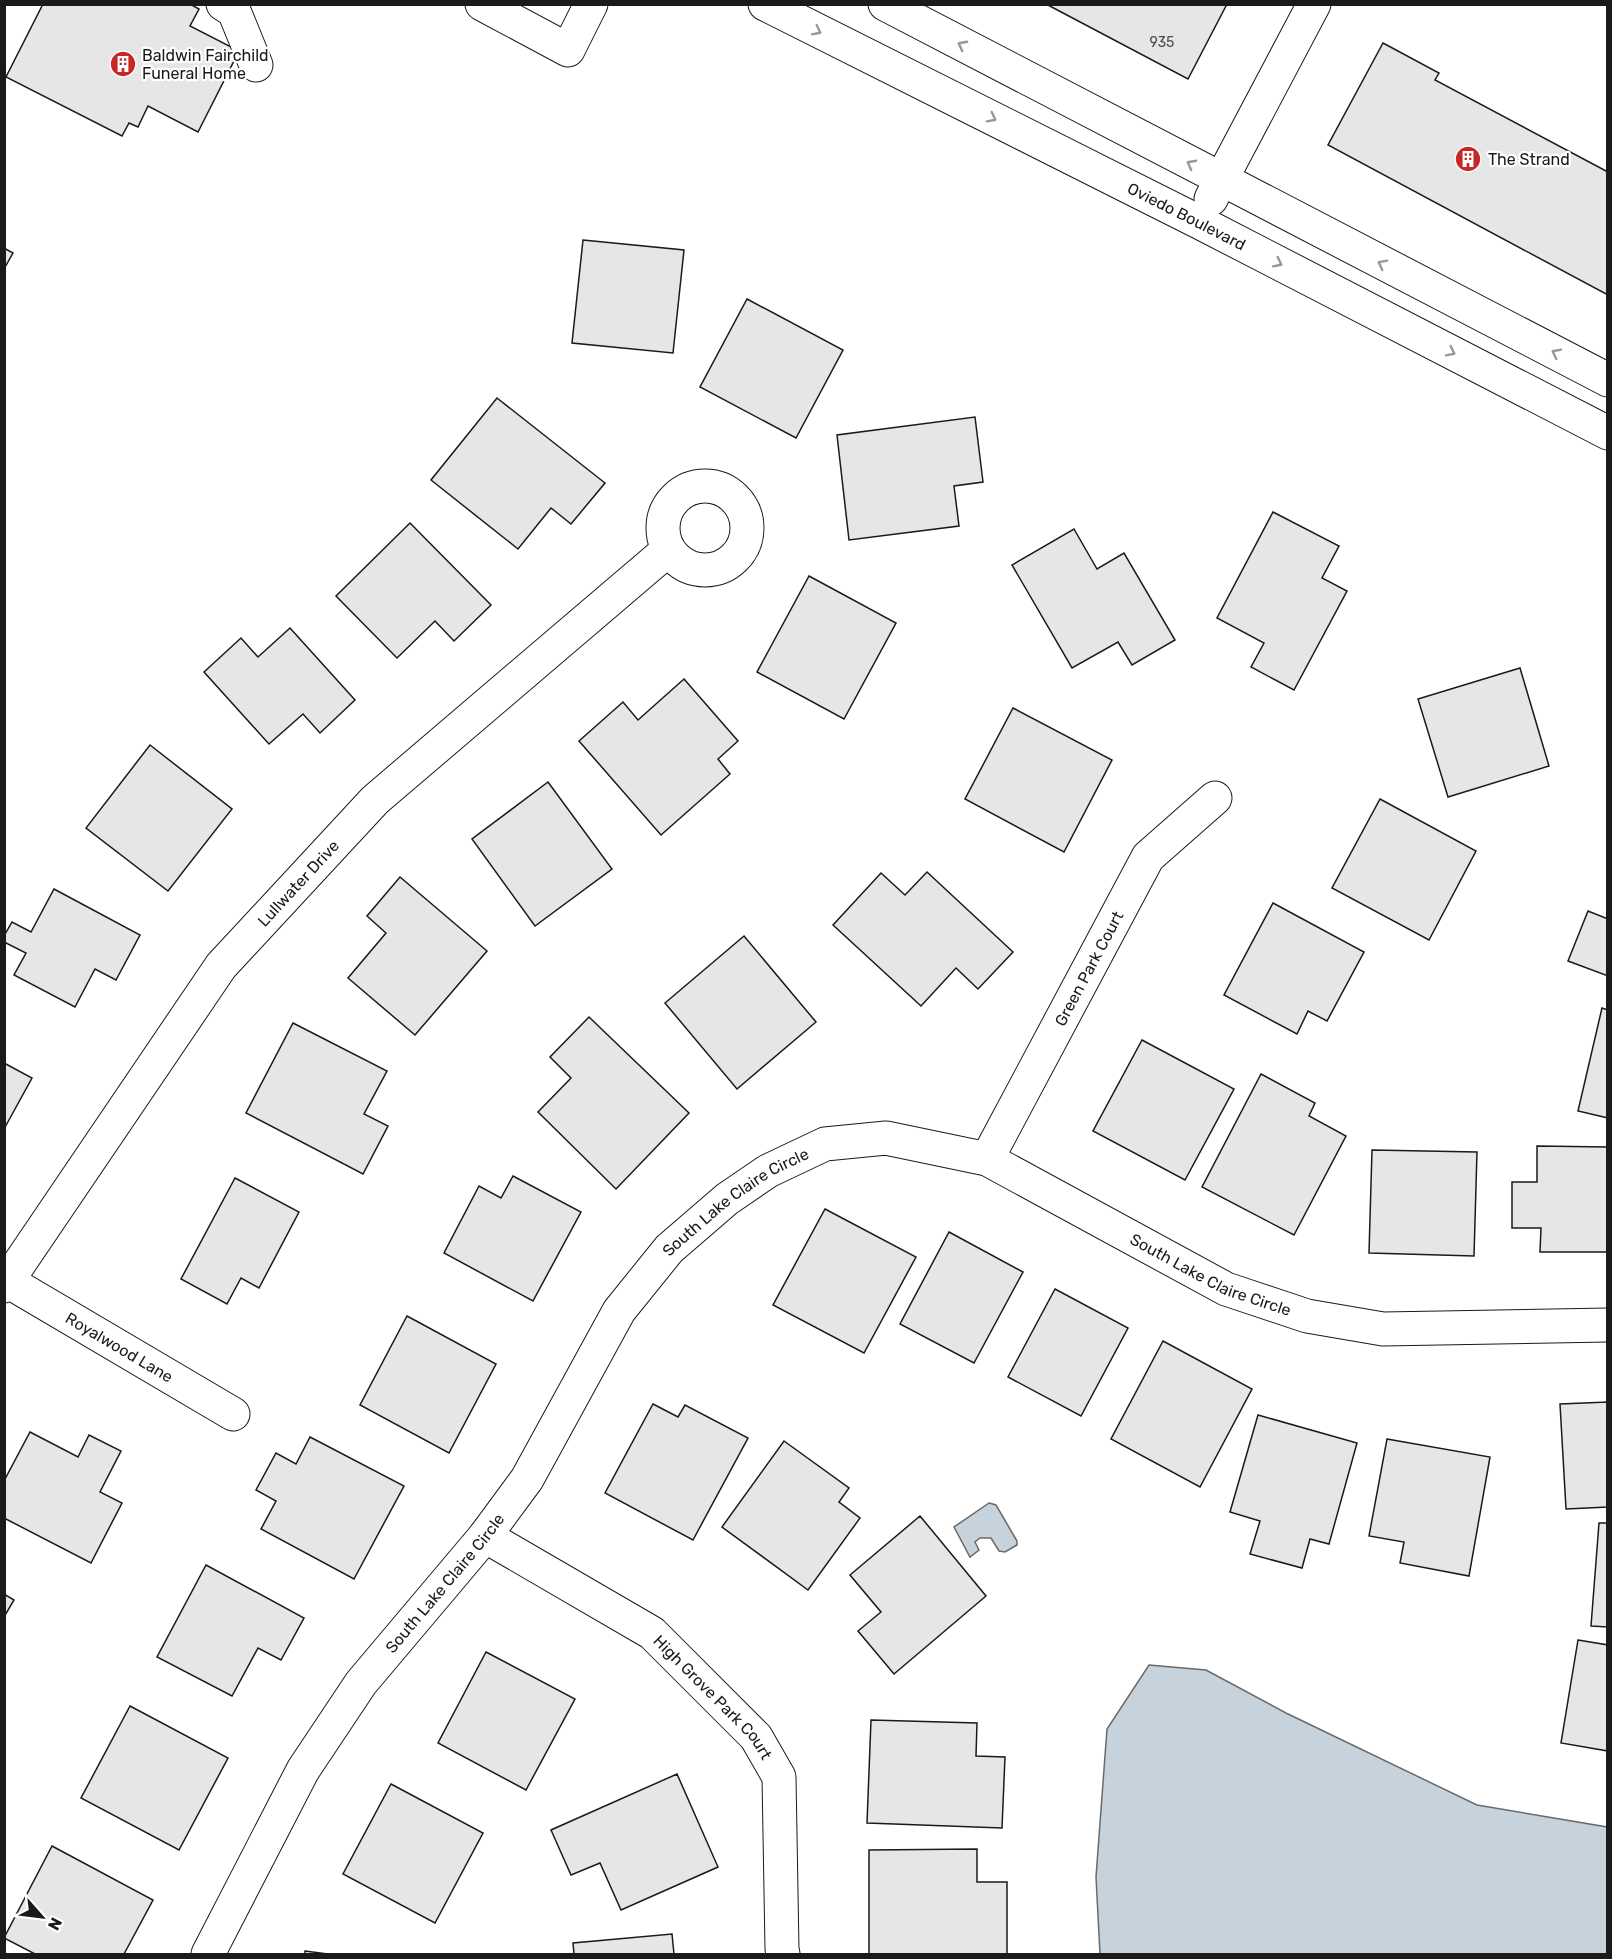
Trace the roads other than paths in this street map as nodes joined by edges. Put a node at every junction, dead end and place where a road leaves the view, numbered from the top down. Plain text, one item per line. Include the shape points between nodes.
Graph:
1 (223, 4) edge
2 (482, 4) edge
3 (591, 4) edge
4 (765, 4) edge
5 (885, 4) edge
6 (1314, 4) edge
7 (256, 65) dead end
8 (1221, 181) junction
9 (1199, 222) junction
10 (1608, 380) edge
11 (1608, 433) edge
12 (669, 550) dead end
13 (1215, 798) dead end
14 (987, 1159) junction
15 (6, 1282) edge
16 (1608, 1324) edge
17 (233, 1414) dead end
18 (485, 1536) junction
19 (208, 1954) edge
20 (783, 1954) edge

1 - 7 street via 234,11
2 - 3 street via 568,50
4 -> 9 street, Oviedo Boulevard
8 -> 5 street
6 - 8 street
8 - 9 street
10 -> 8 street
9 -> 11 street, Oviedo Boulevard
12 - 15 street, Lullwater Drive via 375,800 221,966
13 - 14 street, Green Park Court via 1148,857
14 - 16 street, South Lake Claire Circle via 1226,1289 1307,1316 1383,1329
14 - 18 street, South Lake Claire Circle via 886,1138 825,1144 768,1171 727,1199 669,1249 619,1311 527,1479
15 - 17 street, Royalwood Lane
18 - 19 street, South Lake Claire Circle via 361,1683 303,1770
18 - 20 street, High Grove Park Court via 652,1633 756,1737 779,1777

